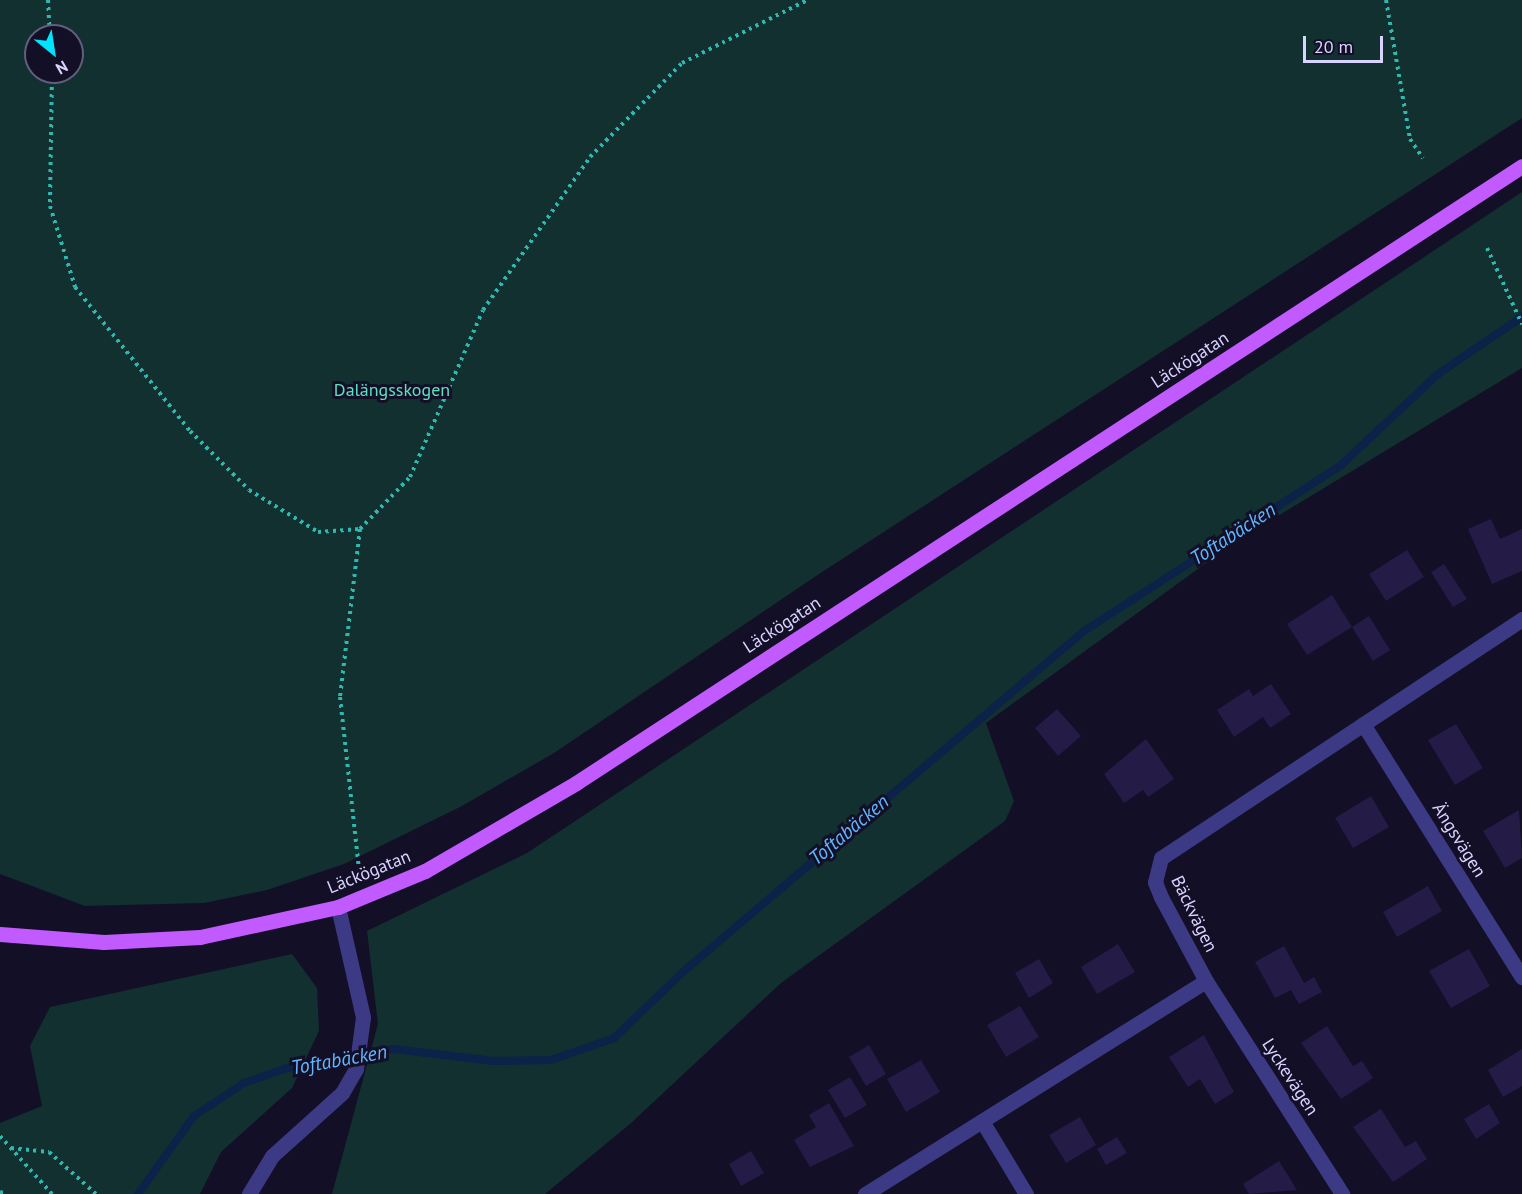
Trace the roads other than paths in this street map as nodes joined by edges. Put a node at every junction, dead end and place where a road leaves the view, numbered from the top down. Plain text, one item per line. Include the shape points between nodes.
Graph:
1 (1522, 166) edge
2 (1522, 619) edge
3 (1363, 724) junction
4 (338, 907) junction
5 (0, 934) edge
6 (1522, 977) edge
7 (1206, 981) junction
8 (982, 1121) junction
9 (249, 1194) edge
10 (865, 1194) edge
11 (1026, 1194) edge
12 (1342, 1194) edge

1 - 4 main road, Läckögatan via 576,783 425,871
2 - 3 street, Bäckvägen
3 - 6 street, Ängsvägen
3 - 7 street, Bäckvägen via 1161,858 1155,868 1158,890
4 - 5 main road, Läckögatan via 245,929 160,941
4 - 9 street via 360,999 361,1051 342,1093 272,1156
7 - 8 street, Bäckvägen
7 - 12 street, Lyckevägen
8 - 10 street, Bäckvägen
8 - 11 street

